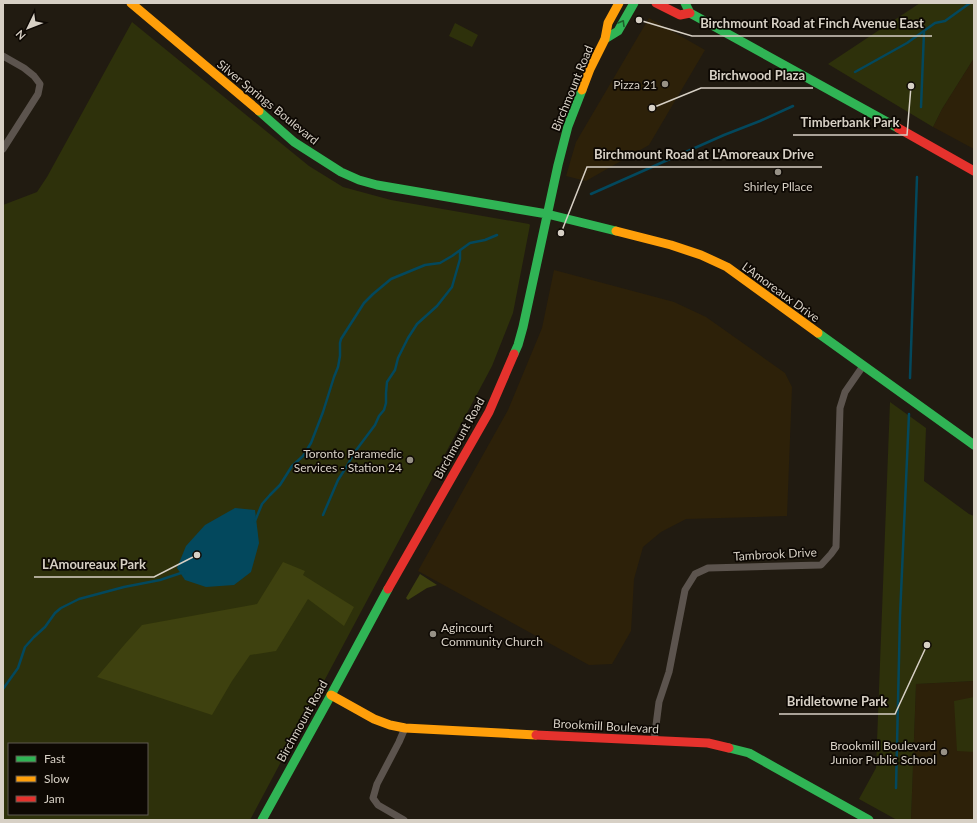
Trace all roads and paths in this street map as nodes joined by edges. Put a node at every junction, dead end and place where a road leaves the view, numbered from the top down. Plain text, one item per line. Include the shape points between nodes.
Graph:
1 (132, 3) edge
2 (620, 3) edge
3 (634, 3) edge
4 (656, 3) edge
5 (685, 3) edge
6 (690, 13) junction
7 (605, 39) junction
8 (3, 56) edge
9 (3, 149) edge
10 (974, 171) edge
11 (547, 214) junction
12 (863, 366) junction
13 (974, 445) edge
14 (331, 695) junction
15 (405, 728) junction
16 (654, 741) junction
17 (858, 817) edge
18 (262, 820) edge
19 (404, 820) edge
20 (869, 820) edge

1 - 11 street, Silver Springs Boulevard via 294,142 341,172 377,185
2 - 7 street, Birchmount Road via 608,23
7 -> 3 street, Birchmount Road via 618,30
4 - 6 street via 680,15
5 - 6 street
6 - 10 street
7 - 11 street, Birchmount Road via 590,69 568,126
8 - 9 street via 24,68 40,84 38,94
11 - 12 street, L'Amoreaux Drive via 701,255 727,268
11 - 14 street, Birchmount Road via 518,344 488,412
12 - 13 street, L'Amoreaux Drive
12 - 16 street, Tambrook Drive via 844,392 840,408 836,547 820,564 708,568 695,574 685,590 669,672 659,702
14 - 15 street, Brookmill Boulevard via 374,720
14 - 18 street, Birchmount Road
15 - 16 street, Brookmill Boulevard
15 - 19 street via 377,784 373,798 378,805
16 - 17 street, Brookmill Boulevard via 708,743 749,753
17 - 20 street, Brookmill Boulevard

